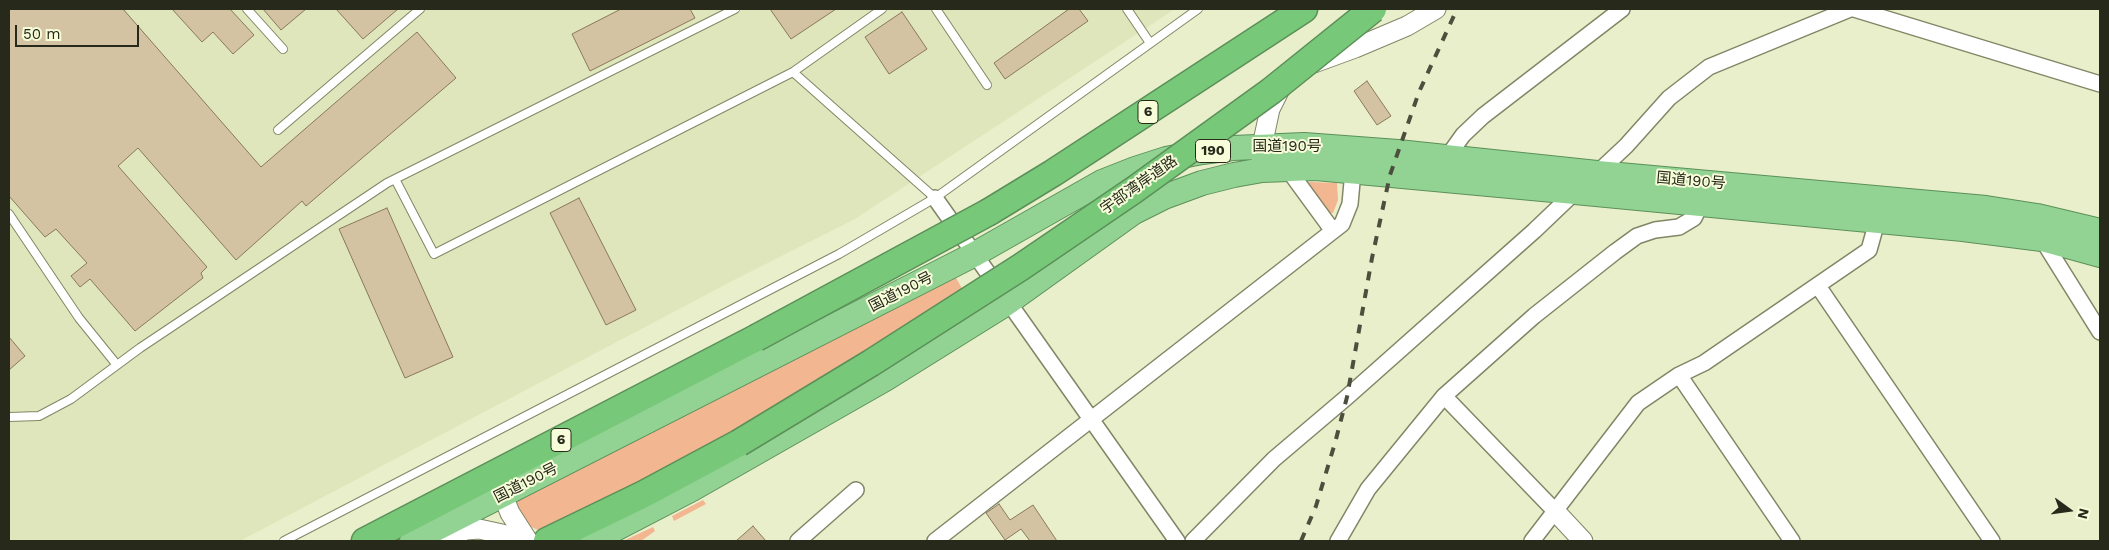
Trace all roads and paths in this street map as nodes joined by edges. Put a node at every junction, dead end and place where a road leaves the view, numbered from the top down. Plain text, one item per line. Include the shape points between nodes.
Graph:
1 (247, 9) edge
2 (420, 9) edge
3 (735, 9) edge
4 (882, 9) edge
5 (936, 9) edge
6 (1126, 9) edge
7 (1198, 9) edge
8 (1304, 9) edge
9 (1373, 9) edge
10 (1436, 9) edge
11 (1622, 9) edge
12 (1852, 9) edge
13 (1150, 42) junction
14 (283, 49) dead end
15 (793, 72) junction
16 (2100, 84) edge
17 (987, 86) dead end
18 (278, 130) dead end
19 (1262, 146) junction
20 (1448, 156) junction
21 (1288, 168) junction
22 (1262, 170) junction
23 (1354, 171) junction
24 (1597, 173) junction
25 (395, 179) junction
26 (1445, 180) junction
27 (1575, 192) junction
28 (935, 198) junction
29 (1882, 198) junction
30 (1701, 204) junction
31 (9, 214) edge
32 (1878, 221) junction
33 (1333, 231) junction
34 (2100, 231) edge
35 (2042, 239) junction
36 (975, 254) junction
37 (2100, 255) edge
38 (1818, 286) junction
39 (1007, 303) junction
40 (2100, 332) edge
41 (117, 365) junction
42 (1679, 375) junction
43 (1444, 396) junction
44 (9, 417) edge
45 (1092, 421) junction
46 (526, 458) junction
47 (856, 490) dead end
48 (504, 494) junction
49 (1555, 511) junction
50 (284, 541) edge
51 (365, 541) edge
52 (412, 541) edge
53 (440, 541) edge
54 (519, 541) edge
55 (528, 541) edge
56 (547, 541) edge
57 (592, 541) edge
58 (798, 541) edge
59 (935, 541) edge
60 (1177, 541) edge
61 (1193, 541) edge
62 (1338, 541) edge
63 (1532, 541) edge
64 (1583, 541) edge
65 (1792, 541) edge
66 (1992, 541) edge

1 - 14 lane
2 - 18 lane
3 - 25 lane
4 - 15 lane
5 - 17 lane
6 - 13 lane
7 - 13 lane
8 - 46 highway, 6, bridge via 989,212
9 - 56 highway, 宇部湾岸道路, bridge via 1271,91 1021,267 739,443
10 - 19 street via 1407,26 1318,61 1286,78 1270,109
11 - 20 street via 1483,116 1463,135
12 - 16 street
12 - 24 street via 1709,67 1669,98
13 - 28 lane
15 - 25 lane via 434,254
15 - 28 lane
19 - 20 highway, 国道190号 / 190 via 1313,145
19 - 22 street
19 - 36 highway, 国道190号 / 190 via 1202,152 1135,168 1102,182
20 - 24 highway, 国道190号 / 190
20 - 26 street
21 - 22 highway, 国道190号 / 190
21 - 23 highway, 国道190号 / 190
21 - 33 street
22 - 39 highway, 国道190号 / 190 via 1202,183 1134,212
23 - 26 highway, 国道190号 / 190
23 - 33 street via 1350,204 1342,224
24 - 27 street
24 - 29 highway, 国道190号 / 190
25 - 41 lane
26 - 27 highway, 国道190号 / 190
27 - 30 highway, 国道190号 / 190
27 - 61 street via 1448,308 1274,459
28 - 36 street
28 - 50 lane via 838,254
29 - 32 street
29 - 34 highway, 国道190号 / 190 via 1986,208
30 - 32 highway, 国道190号 / 190
30 - 43 street via 1694,218 1679,227 1637,236 1615,252 1534,316
31 - 41 lane via 79,318
32 - 35 highway, 国道190号 / 190
32 - 38 street via 1869,250
33 - 45 street
35 - 37 highway, 国道190号 / 190
35 - 40 street
36 - 39 street
36 - 48 highway, 国道190号 / 190
38 - 42 street via 1704,363
38 - 66 street
39 - 45 street
39 - 57 highway, 国道190号 / 190 via 885,379 692,489
41 - 44 lane via 71,399 38,416
42 - 49 street via 1638,403
42 - 65 street
43 - 49 street
43 - 62 street via 1368,489
45 - 59 street
45 - 60 street
46 - 48 street via 510,472
46 - 51 highway, 6
47 - 58 street
48 - 52 highway, 国道190号 / 190
48 - 55 street via 510,514
49 - 63 street
49 - 64 street
53 - 54 street via 466,530 479,529

